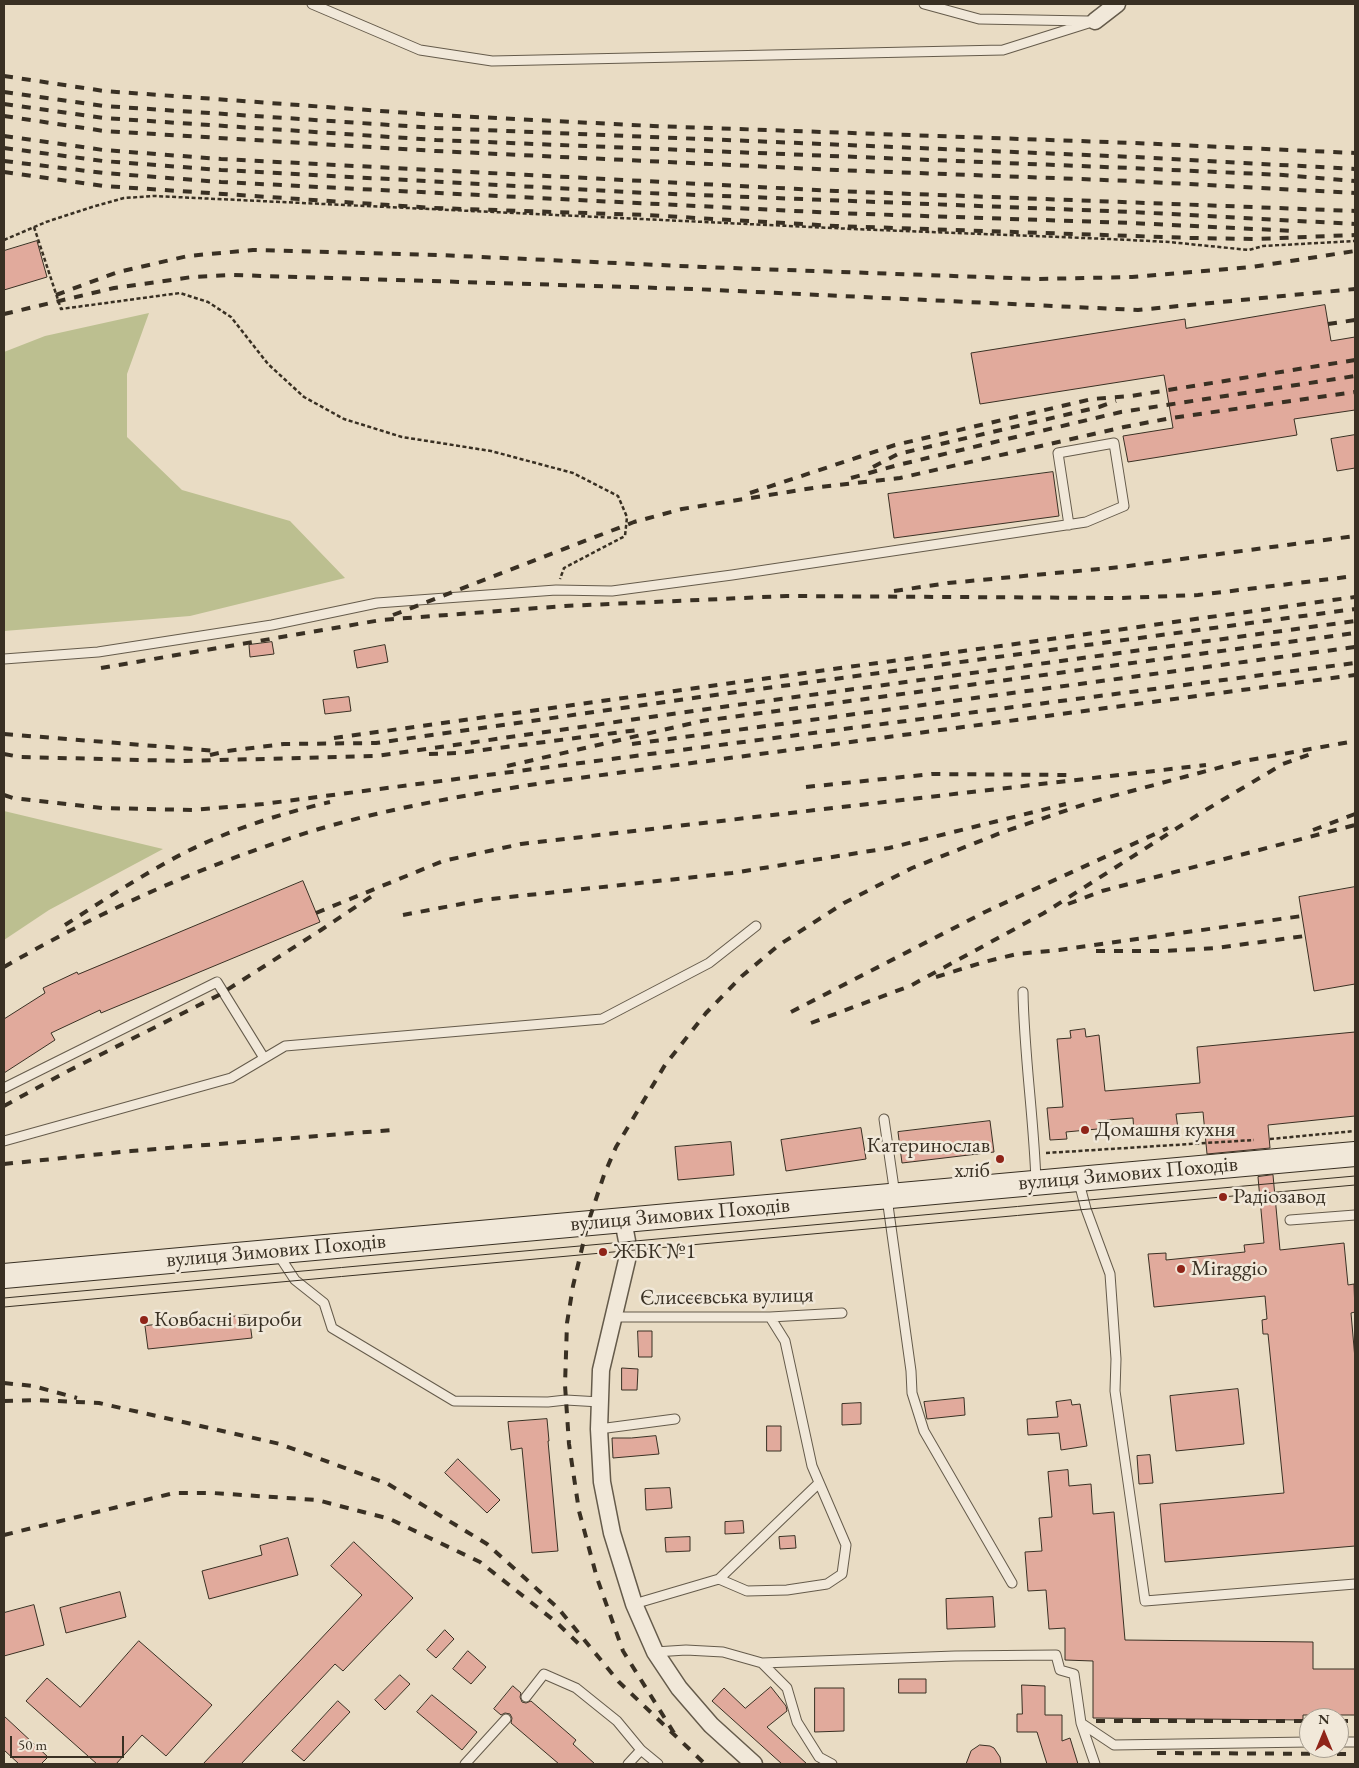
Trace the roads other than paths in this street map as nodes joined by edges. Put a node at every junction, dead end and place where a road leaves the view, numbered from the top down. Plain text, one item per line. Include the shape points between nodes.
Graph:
1 (312, 4) edge
2 (924, 4) edge
3 (1117, 4) edge
4 (1095, 21) junction
5 (1069, 525) junction
6 (4, 659) edge
7 (756, 926) dead end
8 (1023, 992) dead end
9 (264, 1058) junction
10 (4, 1088) edge
11 (884, 1119) dead end
12 (4, 1141) edge
13 (1355, 1154) edge
14 (1078, 1179) junction
15 (1036, 1183) junction
16 (891, 1195) junction
17 (1355, 1215) edge
18 (623, 1220) junction
19 (1290, 1220) dead end
20 (276, 1251) junction
21 (4, 1276) edge
22 (842, 1313) dead end
23 (613, 1317) junction
24 (770, 1317) junction
25 (600, 1402) junction
26 (676, 1419) dead end
27 (599, 1429) junction
28 (819, 1483) junction
29 (719, 1579) junction
30 (1012, 1583) dead end
31 (1355, 1584) edge
32 (634, 1604) junction
33 (655, 1652) junction
34 (762, 1663) junction
35 (526, 1697) dead end
36 (506, 1719) dead end
37 (1081, 1723) junction
38 (1299, 1742) edge
39 (641, 1750) junction
40 (465, 1764) edge
41 (628, 1764) edge
42 (658, 1764) edge
43 (754, 1764) edge
44 (832, 1764) edge
45 (1095, 1764) edge

1 - 4 lane via 420,50 492,61 1003,50
2 - 4 lane via 979,19
3 - 4 street
5 - 5 lane via 1086,522 1124,506 1114,443 1058,453
5 - 6 lane via 612,591 556,590 377,603 272,624 98,652
7 - 9 lane via 709,963 602,1018 285,1046
8 - 15 lane
9 - 10 lane via 217,982
9 - 12 lane via 231,1078
11 - 16 lane
13 - 14 main road, вулиця Зимових Походів
14 - 15 main road, вулиця Зимових Походів
14 - 31 lane via 1110,1274 1115,1392 1145,1602
15 - 16 main road, вулиця Зимових Походів
16 - 18 main road, вулиця Зимових Походів
16 - 30 lane via 912,1393 924,1431
17 - 19 lane
18 - 20 main road, вулиця Зимових Походів
18 - 23 street via 627,1260
20 - 21 main road, вулиця Зимових Походів
20 - 25 lane via 295,1280 324,1303 332,1328 454,1401
22 - 24 lane, Єлисєєвська вулиця
23 - 24 lane, Єлисєєвська вулиця
23 - 25 street via 601,1370
24 - 28 lane via 785,1341 812,1466
25 - 27 street
26 - 27 lane
27 - 32 street via 602,1482 612,1533
28 - 29 lane
28 - 29 lane via 846,1545 842,1574 827,1584 787,1590 747,1591
29 - 32 lane
32 - 33 street
33 - 34 lane via 723,1652
33 - 43 street via 679,1688 711,1726
34 - 37 lane via 1056,1655 1060,1670 1074,1674
34 - 44 lane via 787,1688 797,1722 819,1757
35 - 39 lane via 544,1674 576,1688 617,1721
36 - 40 lane
37 - 38 lane via 1114,1745
37 - 45 lane
39 - 41 lane
39 - 42 lane

